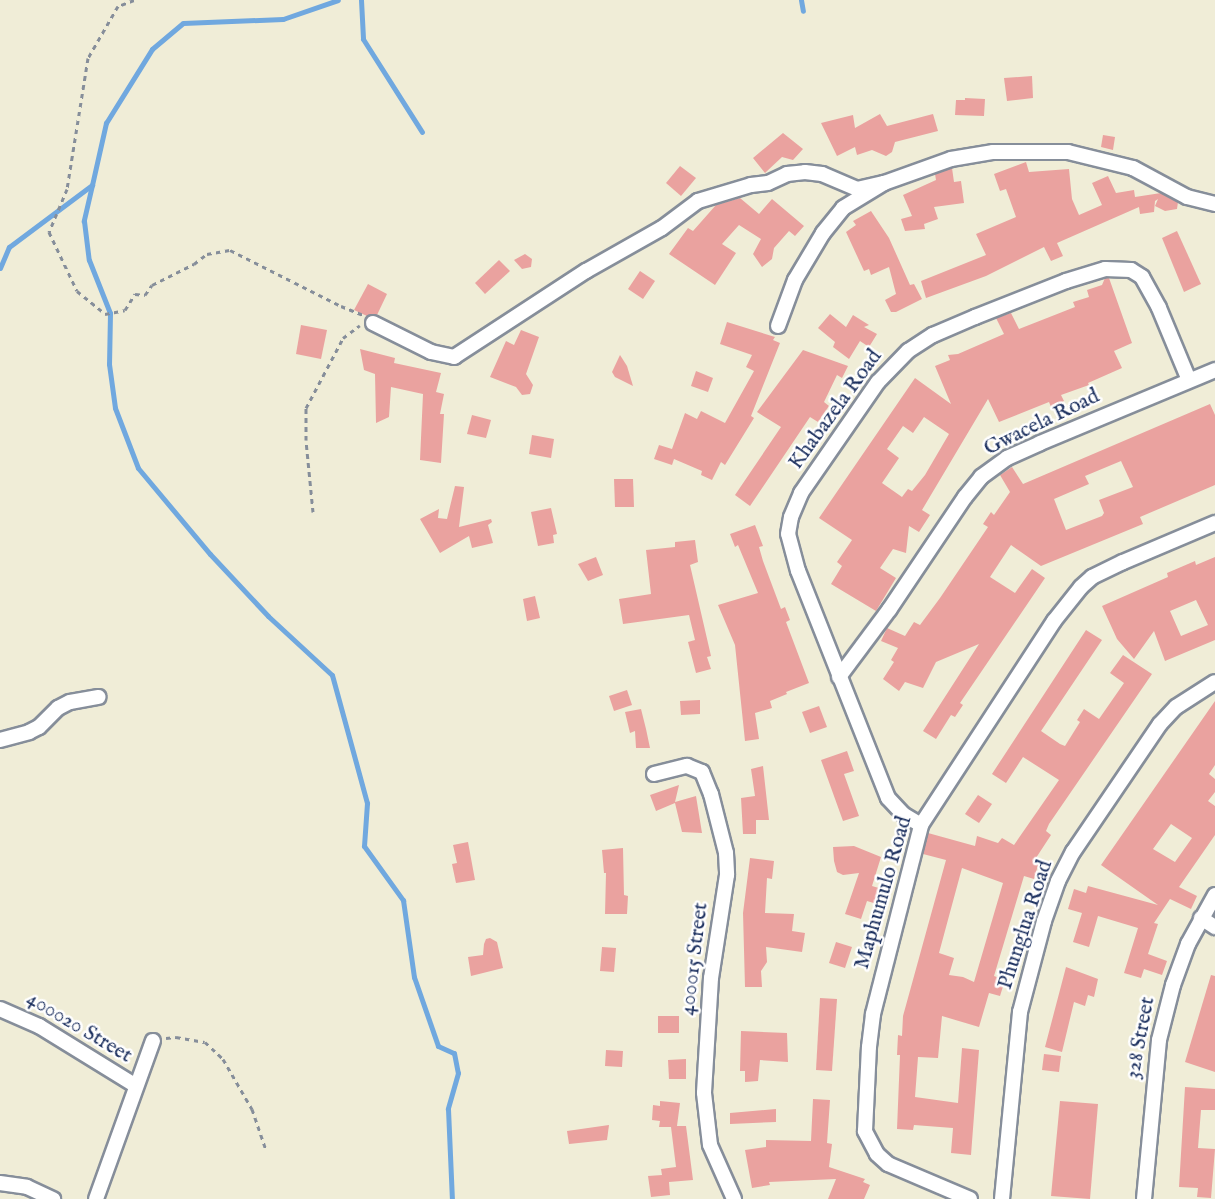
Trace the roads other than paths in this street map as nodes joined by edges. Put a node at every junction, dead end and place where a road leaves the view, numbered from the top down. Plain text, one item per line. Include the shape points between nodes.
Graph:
1 (884, 183) junction
2 (1215, 204) edge
3 (373, 323) road end
4 (778, 326) dead end
5 (1215, 370) edge
6 (1189, 380) junction
7 (1215, 523) edge
8 (839, 677) junction
9 (1215, 682) edge
10 (99, 697) dead end
11 (0, 740) edge
12 (654, 774) dead end
13 (921, 825) junction
14 (1215, 895) edge
15 (1202, 918) junction
16 (1215, 927) edge
17 (0, 1009) edge
18 (153, 1041) road end
19 (136, 1086) junction
20 (0, 1183) edge
21 (53, 1199) edge
22 (96, 1199) edge
23 (734, 1199) edge
24 (970, 1199) edge
25 (1002, 1199) edge
26 (1143, 1199) edge

1 - 2 street via 951,159 993,152 1068,152 1133,168 1187,197
1 - 3 street via 857,189 822,174 805,172 698,201 662,228 586,271 454,357 431,352
1 - 4 street via 843,208 822,233 795,280
5 - 6 street, Gwacela Road
6 - 8 street, Gwacela Road via 1015,455 981,477
6 - 8 street, Khabazela Road via 1142,277 1120,268 1066,281 975,317 933,335 895,362 801,493 791,517 788,534 792,552
7 - 13 street, Maphumulo Road via 1123,562 1081,587 1054,621
8 - 13 street, Khabazela Road via 888,798
9 - 25 street, Phunglua Road via 1176,707 1160,724 1073,852 1058,881 1020,1012
10 - 11 street via 70,702 57,708 39,727
12 - 23 street, 400015 Street via 687,766 702,772 726,853 728,875 711,978 704,1093 710,1145
13 - 24 street, Maphumulo Road via 873,1014 865,1131 873,1148 888,1164
14 - 15 street, 328 Street
15 - 16 street
15 - 26 street, 328 Street via 1173,985 1159,1040
17 - 19 street, 400020 Street via 39,1026
18 - 19 street, 400020 Street
19 - 22 street, 400020 Street
20 - 21 street via 27,1187

